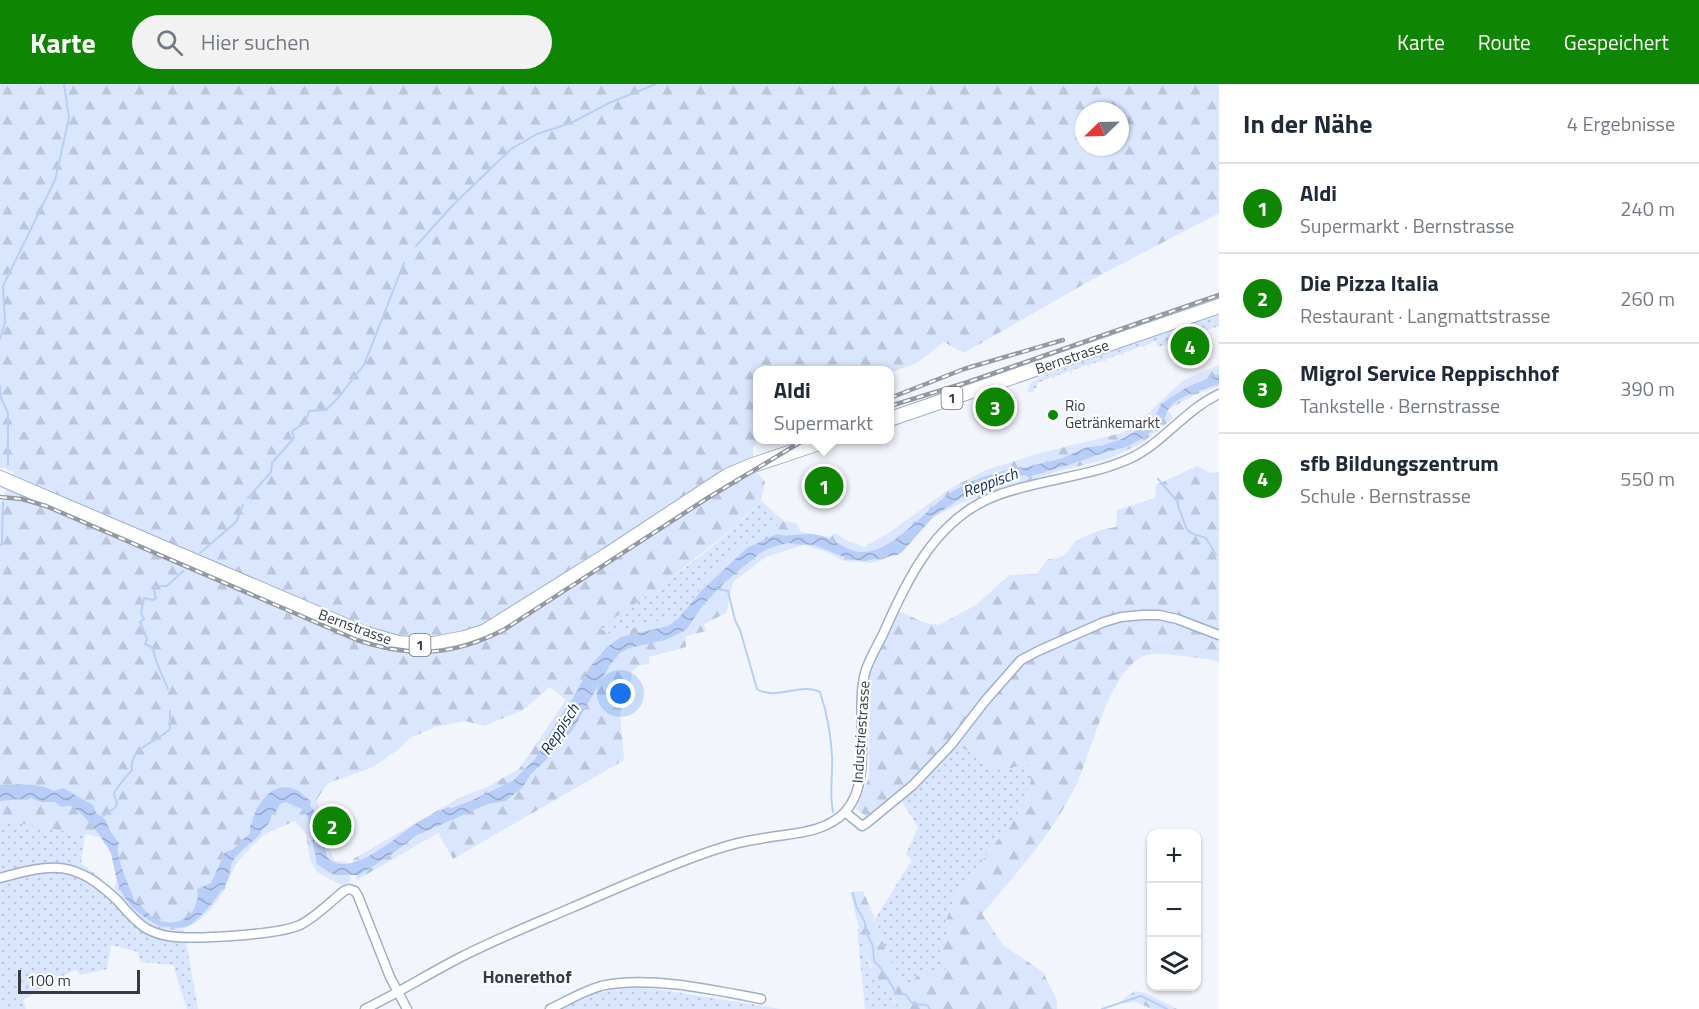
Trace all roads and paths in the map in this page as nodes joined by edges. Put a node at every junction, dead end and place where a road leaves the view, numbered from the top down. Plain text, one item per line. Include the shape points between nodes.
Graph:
1 (1219, 306) edge
2 (1219, 394) edge
3 (894, 417) edge
4 (816, 444) edge
5 (0, 478) edge
6 (1219, 635) edge
7 (845, 812) junction
8 (0, 878) edge
9 (397, 993) junction
10 (761, 999) dead end
11 (365, 1009) edge
12 (407, 1009) edge
13 (550, 1009) edge

1 - 3 main road, Bernstrasse / 1
2 - 7 street, Industriestrasse via 1132,457 982,502 956,521 927,551 909,579 865,673 860,780
4 - 5 main road, Bernstrasse / 1 via 727,476 494,627 428,645 398,643 363,633
6 - 7 street via 1177,619 1142,615 1104,622 1038,651 1021,660 913,785 862,826
7 - 9 street via 813,830 713,850 474,951
8 - 9 street via 41,867 74,870 104,888 145,928 178,937 290,928 307,921 349,889 355,891
9 - 11 street
9 - 12 street
10 - 13 street via 666,984 626,983 604,986

